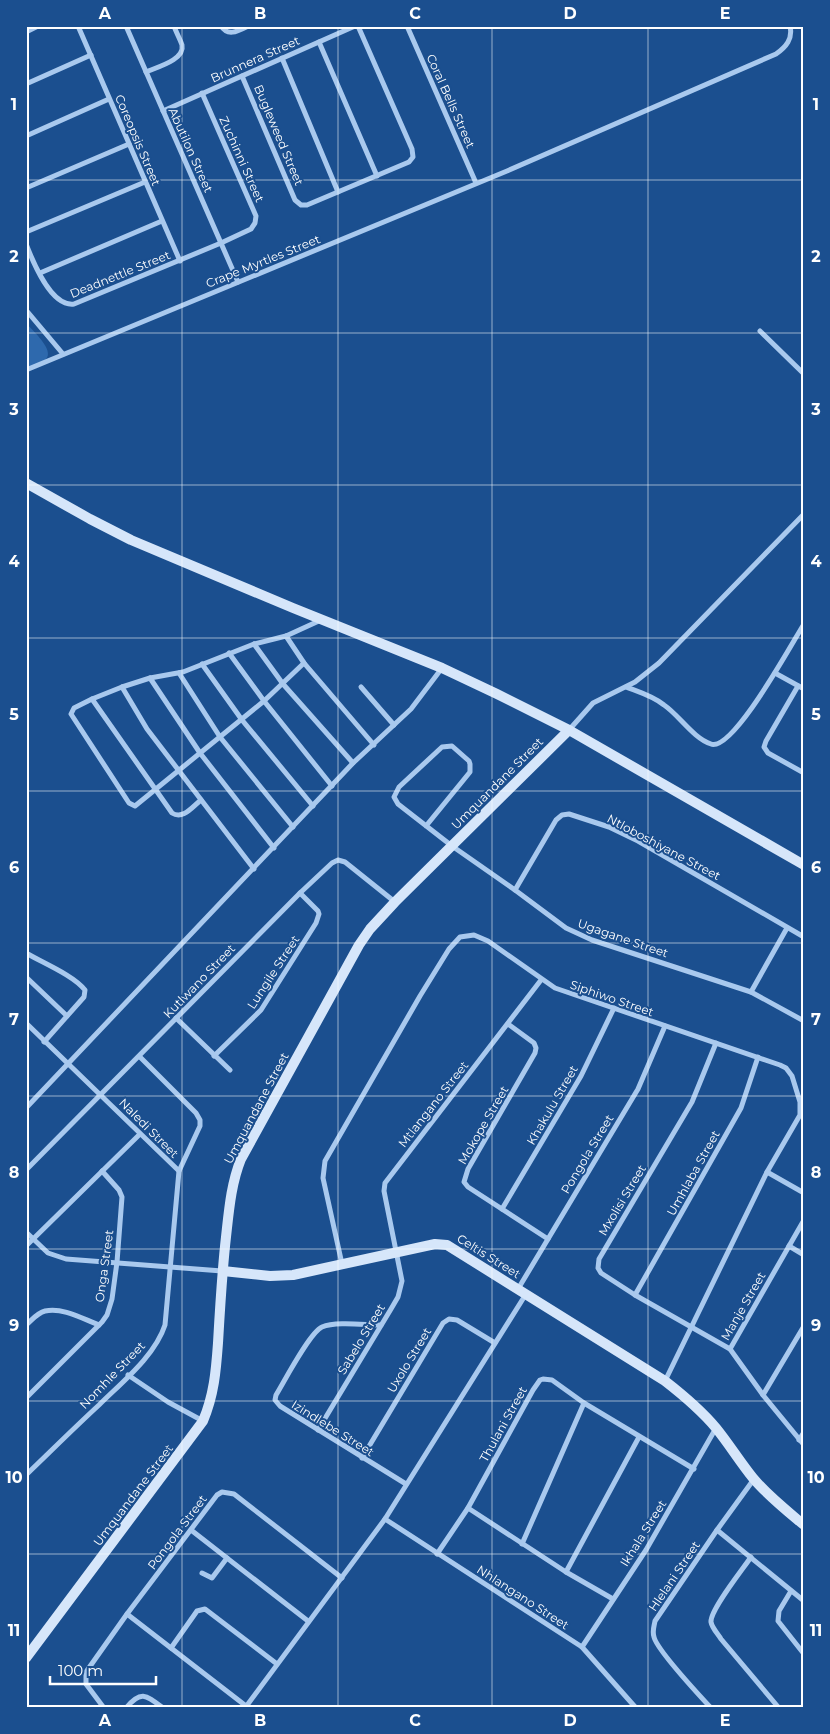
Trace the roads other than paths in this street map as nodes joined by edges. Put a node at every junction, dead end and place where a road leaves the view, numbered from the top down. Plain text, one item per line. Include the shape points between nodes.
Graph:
1 (38, 26) edge
2 (78, 26) edge
3 (126, 26) edge
4 (174, 26) edge
5 (221, 26) edge
6 (248, 26) edge
7 (354, 26) edge
8 (358, 26) edge
9 (407, 26) edge
10 (790, 26) edge
11 (26, 32) edge
12 (319, 42) junction
13 (91, 55) junction
14 (282, 58) junction
15 (146, 72) junction
16 (242, 76) junction
17 (26, 84) edge
18 (202, 93) junction
19 (109, 99) junction
20 (163, 111) junction
21 (26, 136) edge
22 (128, 144) junction
23 (377, 176) junction
24 (145, 182) junction
25 (476, 183) junction
26 (26, 188) edge
27 (338, 192) junction
28 (162, 221) junction
29 (26, 232) edge
30 (221, 243) junction
31 (26, 244) edge
32 (180, 261) junction
33 (40, 273) junction
34 (238, 282) junction
35 (26, 310) edge
36 (760, 331) dead end
37 (63, 354) junction
38 (26, 370) edge
39 (804, 374) edge
40 (26, 483) edge
41 (804, 514) edge
42 (321, 619) junction
43 (803, 628) edge
44 (286, 636) junction
45 (254, 644) junction
46 (229, 653) junction
47 (304, 663) junction
48 (202, 664) junction
49 (442, 668) junction
50 (179, 673) junction
51 (775, 673) junction
52 (150, 678) junction
53 (283, 684) junction
54 (798, 686) junction
55 (122, 687) junction
56 (361, 687) dead end
57 (626, 687) junction
58 (804, 689) edge
59 (92, 699) junction
60 (264, 701) junction
61 (242, 720) junction
62 (394, 725) junction
63 (569, 730) junction
64 (220, 737) junction
65 (374, 745) junction
66 (200, 754) junction
67 (353, 763) junction
68 (178, 771) junction
69 (804, 773) edge
70 (332, 786) junction
71 (155, 790) junction
72 (200, 800) junction
73 (313, 806) junction
74 (426, 826) junction
75 (293, 827) junction
76 (452, 846) junction
77 (274, 848) junction
78 (804, 865) edge
79 (254, 869) junction
80 (515, 890) junction
81 (300, 893) junction
82 (395, 902) junction
83 (787, 928) junction
84 (804, 937) edge
85 (26, 954) edge
86 (26, 977) edge
87 (541, 980) junction
88 (751, 992) junction
89 (614, 1008) junction
90 (67, 1016) junction
91 (176, 1018) junction
92 (804, 1021) edge
93 (26, 1023) edge
94 (508, 1024) junction
95 (664, 1026) junction
96 (44, 1042) junction
97 (716, 1043) junction
98 (214, 1056) junction
99 (140, 1057) junction
100 (758, 1057) junction
101 (68, 1064) junction
102 (230, 1070) dead end
103 (100, 1094) junction
104 (26, 1108) edge
105 (140, 1134) junction
106 (26, 1170) edge
107 (102, 1171) junction
108 (179, 1172) junction
109 (767, 1172) junction
110 (804, 1193) edge
111 (502, 1209) junction
112 (804, 1220) edge
113 (26, 1232) edge
114 (33, 1239) junction
115 (548, 1239) junction
116 (26, 1246) edge
117 (789, 1246) junction
118 (396, 1253) junction
119 (804, 1255) edge
120 (117, 1262) junction
121 (342, 1264) junction
122 (171, 1268) junction
123 (223, 1271) junction
124 (522, 1292) junction
125 (636, 1295) junction
126 (26, 1325) edge
127 (381, 1325) junction
128 (99, 1326) junction
129 (804, 1326) edge
130 (691, 1328) junction
131 (495, 1343) junction
132 (730, 1350) junction
133 (128, 1375) junction
134 (665, 1381) junction
135 (763, 1395) junction
136 (26, 1398) edge
137 (584, 1403) junction
138 (203, 1421) junction
139 (716, 1428) junction
140 (318, 1430) junction
141 (804, 1432) edge
142 (639, 1437) junction
143 (799, 1440) junction
144 (804, 1445) edge
145 (362, 1458) junction
146 (694, 1469) junction
147 (26, 1475) edge
148 (754, 1479) junction
149 (406, 1484) junction
150 (468, 1508) junction
151 (385, 1519) junction
152 (804, 1526) edge
153 (191, 1530) junction
154 (717, 1530) junction
155 (522, 1544) junction
156 (437, 1554) junction
157 (752, 1557) junction
158 (227, 1558) junction
159 (566, 1572) junction
160 (202, 1573) dead end
161 (342, 1578) junction
162 (791, 1591) junction
163 (613, 1599) junction
164 (804, 1602) edge
165 (128, 1614) junction
166 (308, 1622) junction
167 (582, 1647) junction
168 (171, 1648) junction
169 (804, 1654) edge
170 (26, 1658) edge
171 (277, 1664) junction
172 (245, 1707) edge
173 (104, 1708) edge
174 (126, 1708) edge
175 (163, 1708) edge
176 (636, 1708) edge
177 (711, 1708) edge
178 (779, 1708) edge

1 - 11 street
2 - 13 street, Coreopsis Street
3 - 15 street, Abutilon Street
4 - 15 street via 182,46 181,54
5 - 6 street via 229,33
7 - 12 street, Brunnera Street
8 - 23 street, Bugleweed Street via 412,148 413,157 409,162
9 - 25 street, Coral Bells Street
10 - 25 street, Crape Myrtles Street via 789,40 776,54
12 - 14 street, Brunnera Street
12 - 23 street
13 - 17 street
13 - 19 street, Coreopsis Street
14 - 16 street, Brunnera Street
14 - 27 street
15 - 20 street, Abutilon Street
16 - 18 street, Brunnera Street
16 - 27 street, Bugleweed Street via 295,200 307,205
18 - 20 street, Brunnera Street
18 - 30 street, Zuchinni Street via 256,216 251,229
19 - 21 street
19 - 22 street, Coreopsis Street
20 - 30 street, Abutilon Street
22 - 24 street, Coreopsis Street
22 - 26 street
23 - 27 street, Bugleweed Street
24 - 28 street, Coreopsis Street
24 - 29 street
25 - 34 street, Crape Myrtles Street
28 - 32 street, Coreopsis Street
28 - 33 street
30 - 32 street, Deadnettle Street
30 - 34 street, Abutilon Street
31 - 33 street, Deadnettle Street
32 - 33 street, Deadnettle Street via 67,305 44,282
34 - 37 street, Crape Myrtles Street
35 - 37 street
36 - 39 street
37 - 38 street, Crape Myrtles Street
40 - 42 street via 131,540
41 - 57 street via 659,663
42 - 44 street
42 - 49 street
43 - 51 street
44 - 45 street
44 - 47 street
45 - 46 street
45 - 53 street
46 - 48 street
46 - 60 street
47 - 53 street
47 - 65 street
48 - 50 street
48 - 61 street
49 - 62 street via 420,699
49 - 63 street
50 - 52 street
50 - 64 street
51 - 54 street
51 - 57 street via 734,731 716,744 700,737 655,698
52 - 55 street
52 - 66 street
53 - 60 street
53 - 67 street
54 - 58 street
54 - 69 street via 764,748
55 - 59 street
55 - 68 street
56 - 62 street
57 - 63 street via 592,703
59 - 71 street
59 - 71 street via 71,714 129,803 137,805
60 - 61 street
60 - 70 street
61 - 64 street
61 - 73 street
62 - 65 street
63 - 76 street, Umquandane Street
63 - 78 street
64 - 66 street
64 - 75 street
65 - 67 street
66 - 68 street
66 - 77 street
67 - 70 street
68 - 71 street
68 - 72 street
70 - 73 street
71 - 72 street via 176,816 183,815
72 - 79 street
73 - 75 street
74 - 74 street, Ugagane Street via 398,804 395,794 442,747 452,746 469,761 470,772
74 - 76 street, Ugagane Street
75 - 77 street
76 - 80 street, Ugagane Street
76 - 82 street, Umquandane Street
77 - 79 street
79 - 101 street
80 - 83 street, Ntloboshiyane Street via 556,820 569,814 638,841
80 - 88 street, Ugagane Street via 576,934
81 - 82 street, Kutlwano Street via 338,860 345,862
81 - 91 street, Kutlwano Street
81 - 98 street, Lungile Street via 318,911 316,923 261,1010
82 - 123 street, Umquandane Street via 359,945 241,1159 230,1193
83 - 84 street, Ntloboshiyane Street
83 - 88 street
85 - 90 street via 84,989 84,997
86 - 90 street
87 - 89 street, Siphiwo Street via 566,993
87 - 94 street, Mtlangano Street
87 - 121 street, Siphiwo Street via 498,947 479,937 460,937 449,948 325,1161 323,1178
88 - 92 street, Ugagane Street
89 - 95 street, Siphiwo Street
89 - 111 street, Khakulu Street via 581,1076
90 - 96 street
91 - 98 street
91 - 99 street, Kutlwano Street
93 - 96 street, Naledi Street
94 - 111 street, Mokope Street via 534,1043 536,1053 468,1169 464,1182
94 - 118 street, Mtlangano Street via 385,1183
95 - 97 street, Siphiwo Street
95 - 115 street, Pongola Street via 638,1089
96 - 101 street, Naledi Street
97 - 100 street, Siphiwo Street
97 - 125 street, Mxolisi Street via 688,1109 599,1259 601,1273
98 - 102 street
99 - 103 street, Kutlwano Street
99 - 108 street via 200,1120
100 - 109 street, Siphiwo Street via 790,1072 801,1109
100 - 125 street, Umhlaba Street via 741,1108
101 - 103 street, Naledi Street
101 - 104 street
103 - 105 street, Naledi Street
103 - 106 street, Kutlwano Street
105 - 107 street
105 - 108 street, Naledi Street
107 - 114 street
107 - 120 street, Onga Street via 122,1197
108 - 122 street, Naledi Street
109 - 110 street
109 - 130 street, Siphiwo Street
111 - 115 street, Mokope Street
112 - 117 street, Manje Street
113 - 114 street, Celtis Street
114 - 116 street
114 - 120 street, Celtis Street via 56,1257
115 - 124 street, Pongola Street
117 - 119 street
117 - 132 street, Manje Street
118 - 121 street, Celtis Street
118 - 124 street, Celtis Street via 435,1244 448,1245
118 - 127 street, Sabelo Street via 401,1288
120 - 122 street, Celtis Street
120 - 128 street, Onga Street via 110,1306
121 - 123 street, Celtis Street via 283,1276
122 - 123 street, Celtis Street
122 - 133 street, Nomhle Street via 162,1334 148,1355
123 - 138 street, Umquandane Street via 214,1390
124 - 131 street, Pongola Street
124 - 134 street, Celtis Street
125 - 130 street, Mxolisi Street
126 - 128 street via 39,1314 52,1310
127 - 140 street, Sabelo Street
127 - 140 street, Izindlebe Street via 333,1324 320,1328 276,1395 275,1400 280,1406
128 - 136 street, Onga Street
129 - 135 street
130 - 132 street, Mxolisi Street
130 - 134 street, Siphiwo Street
131 - 145 street, Uxolo Street via 456,1320 449,1319 443,1323
131 - 149 street, Pongola Street
132 - 135 street, Manje Street
133 - 138 street via 179,1410
133 - 147 street, Nomhle Street
134 - 139 street, Celtis Street
135 - 143 street, Manje Street
137 - 142 street, Thulani Street
137 - 150 street, Thulani Street via 552,1380 540,1380
137 - 155 street
138 - 170 street, Umquandane Street
139 - 146 street, Ikhala Street
139 - 148 street, Celtis Street
140 - 145 street, Izindlebe Street
141 - 143 street
142 - 146 street, Thulani Street
142 - 159 street
143 - 144 street, Manje Street
145 - 149 street, Izindlebe Street
146 - 163 street, Ikhala Street
148 - 152 street, Celtis Street
148 - 154 street, Hlelani Street
149 - 151 street, Pongola Street
150 - 155 street
150 - 156 street, Thulani Street
151 - 156 street, Nhlangano Street
151 - 161 street, Pongola Street
153 - 158 street
153 - 161 street, Pongola Street via 217,1495 229,1492
153 - 165 street, Pongola Street
154 - 157 street
154 - 177 street, Hlelani Street via 655,1621 653,1629 661,1650
155 - 159 street
156 - 167 street, Nhlangano Street
157 - 162 street
157 - 178 street via 714,1610 711,1621 721,1639
158 - 160 street via 212,1578
158 - 166 street
159 - 163 street
161 - 166 street, Pongola Street
162 - 164 street
162 - 169 street via 779,1611 778,1621
163 - 167 street, Ikhala Street
165 - 168 street
165 - 173 street, Pongola Street via 85,1677 90,1691
166 - 171 street, Pongola Street
167 - 176 street, Nhlangano Street
168 - 171 street via 197,1611 205,1609
168 - 172 street
171 - 172 street, Pongola Street
174 - 175 street via 138,1696 144,1696

